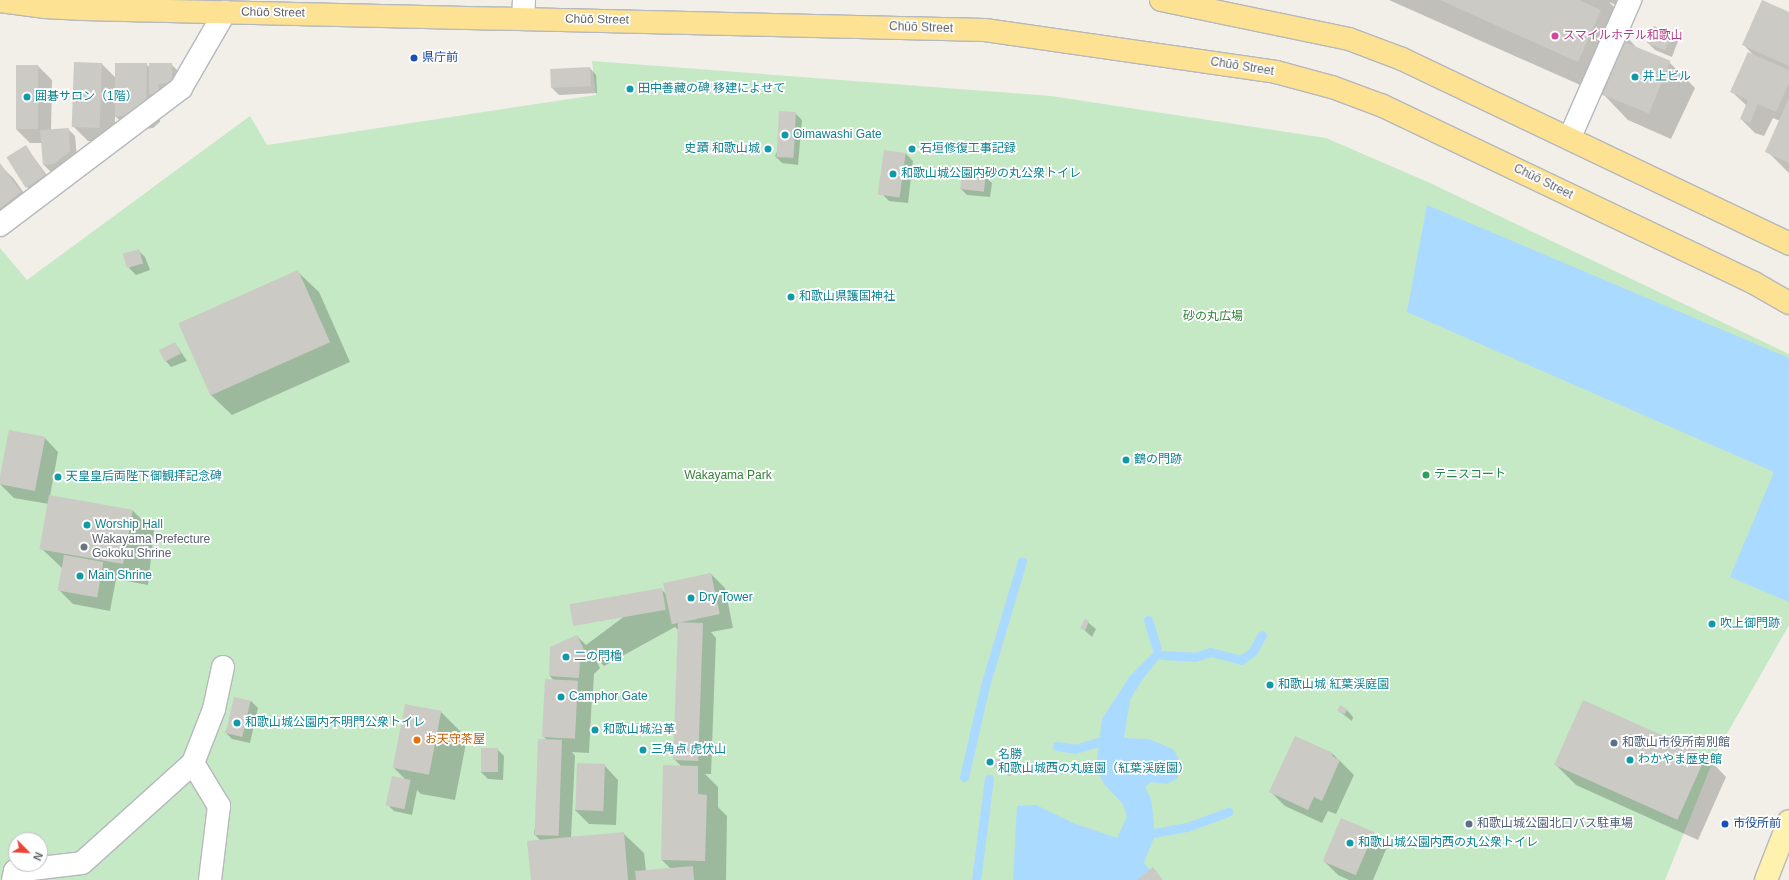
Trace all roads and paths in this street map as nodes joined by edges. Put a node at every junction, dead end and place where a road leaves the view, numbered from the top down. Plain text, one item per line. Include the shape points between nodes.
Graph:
1 (1161, 0) edge
2 (1630, 0) edge
3 (0, 1) edge
4 (523, 9) edge
5 (225, 12) junction
6 (1570, 137) junction
7 (0, 225) edge
8 (1789, 244) edge
9 (1789, 303) edge
10 (223, 667) dead end
11 (193, 764) junction
12 (1789, 821) edge
13 (13, 880) edge
14 (210, 880) edge
15 (1766, 880) edge

1 - 6 highway via 1349,39 1402,59
2 - 6 street
3 - 5 highway, Chūō Street via 44,7
4 - 5 highway, Chūō Street
4 - 9 highway, Chūō Street via 984,30 1276,72 1332,87 1383,106 1754,282
5 - 7 street via 181,88
6 - 8 highway
10 - 11 street via 214,709
11 - 13 street via 82,863 15,871
11 - 14 street via 219,806
12 - 15 main road

